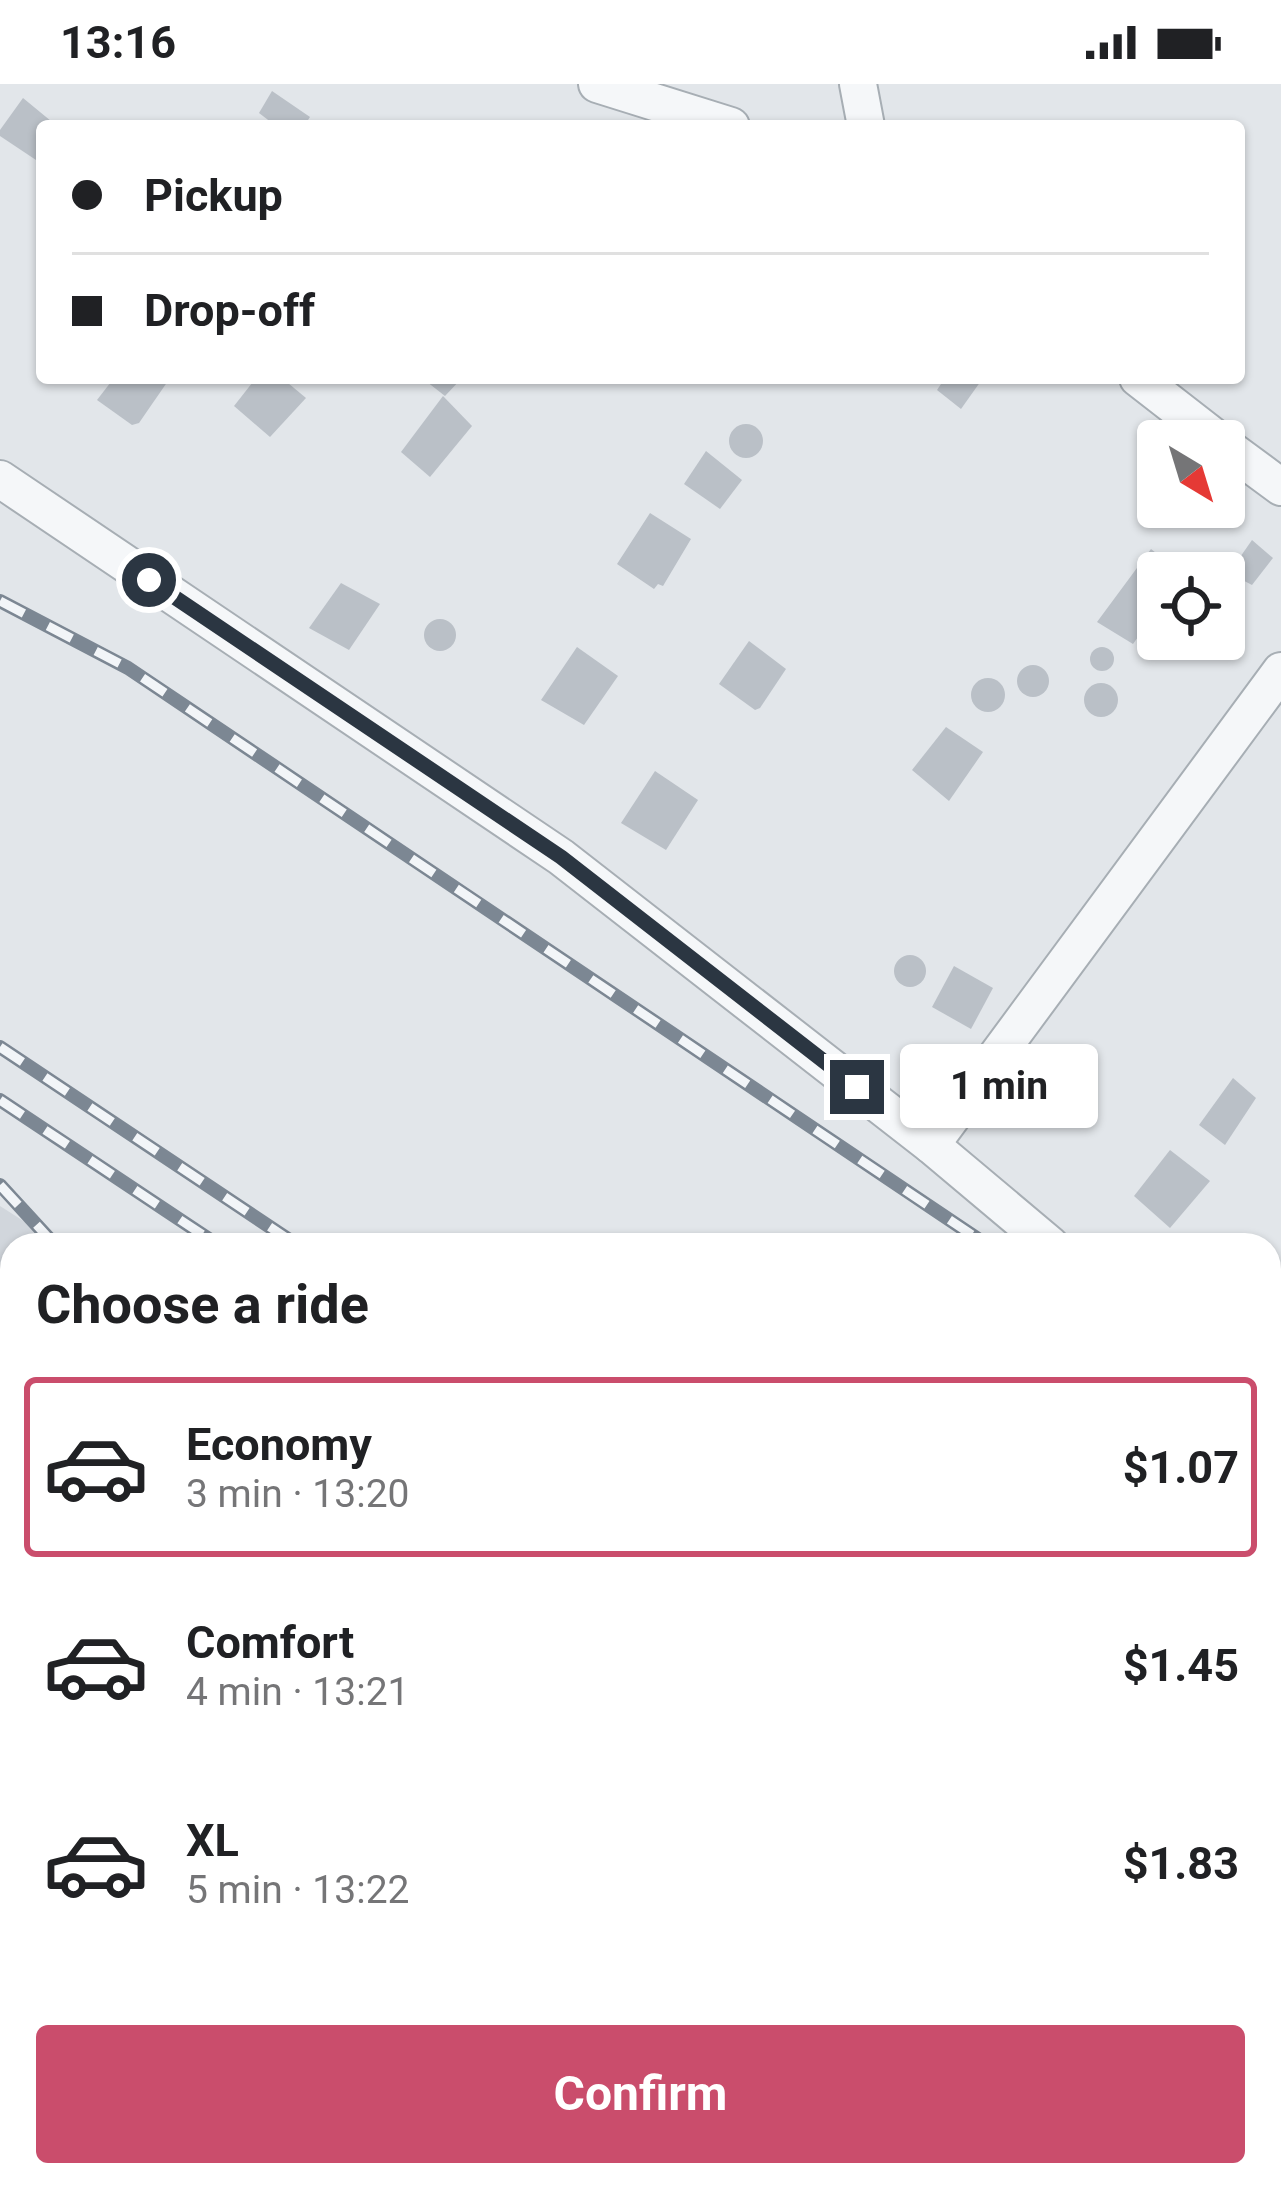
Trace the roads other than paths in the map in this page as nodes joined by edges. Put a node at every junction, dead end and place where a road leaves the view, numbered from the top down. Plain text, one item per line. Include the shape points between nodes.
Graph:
1 (597, 84) edge
2 (858, 84) edge
3 (712, 120) edge
4 (865, 120) edge
5 (1146, 384) edge
6 (1192, 420) edge
7 (1245, 461) edge
8 (0, 479) edge
9 (1281, 487) edge
10 (1281, 671) edge
11 (931, 1144) junction
12 (1036, 1233) edge

1 - 3 street
2 - 4 street
5 - 6 street
7 - 9 street
8 - 11 street via 561,857
10 - 11 street
11 - 12 street

